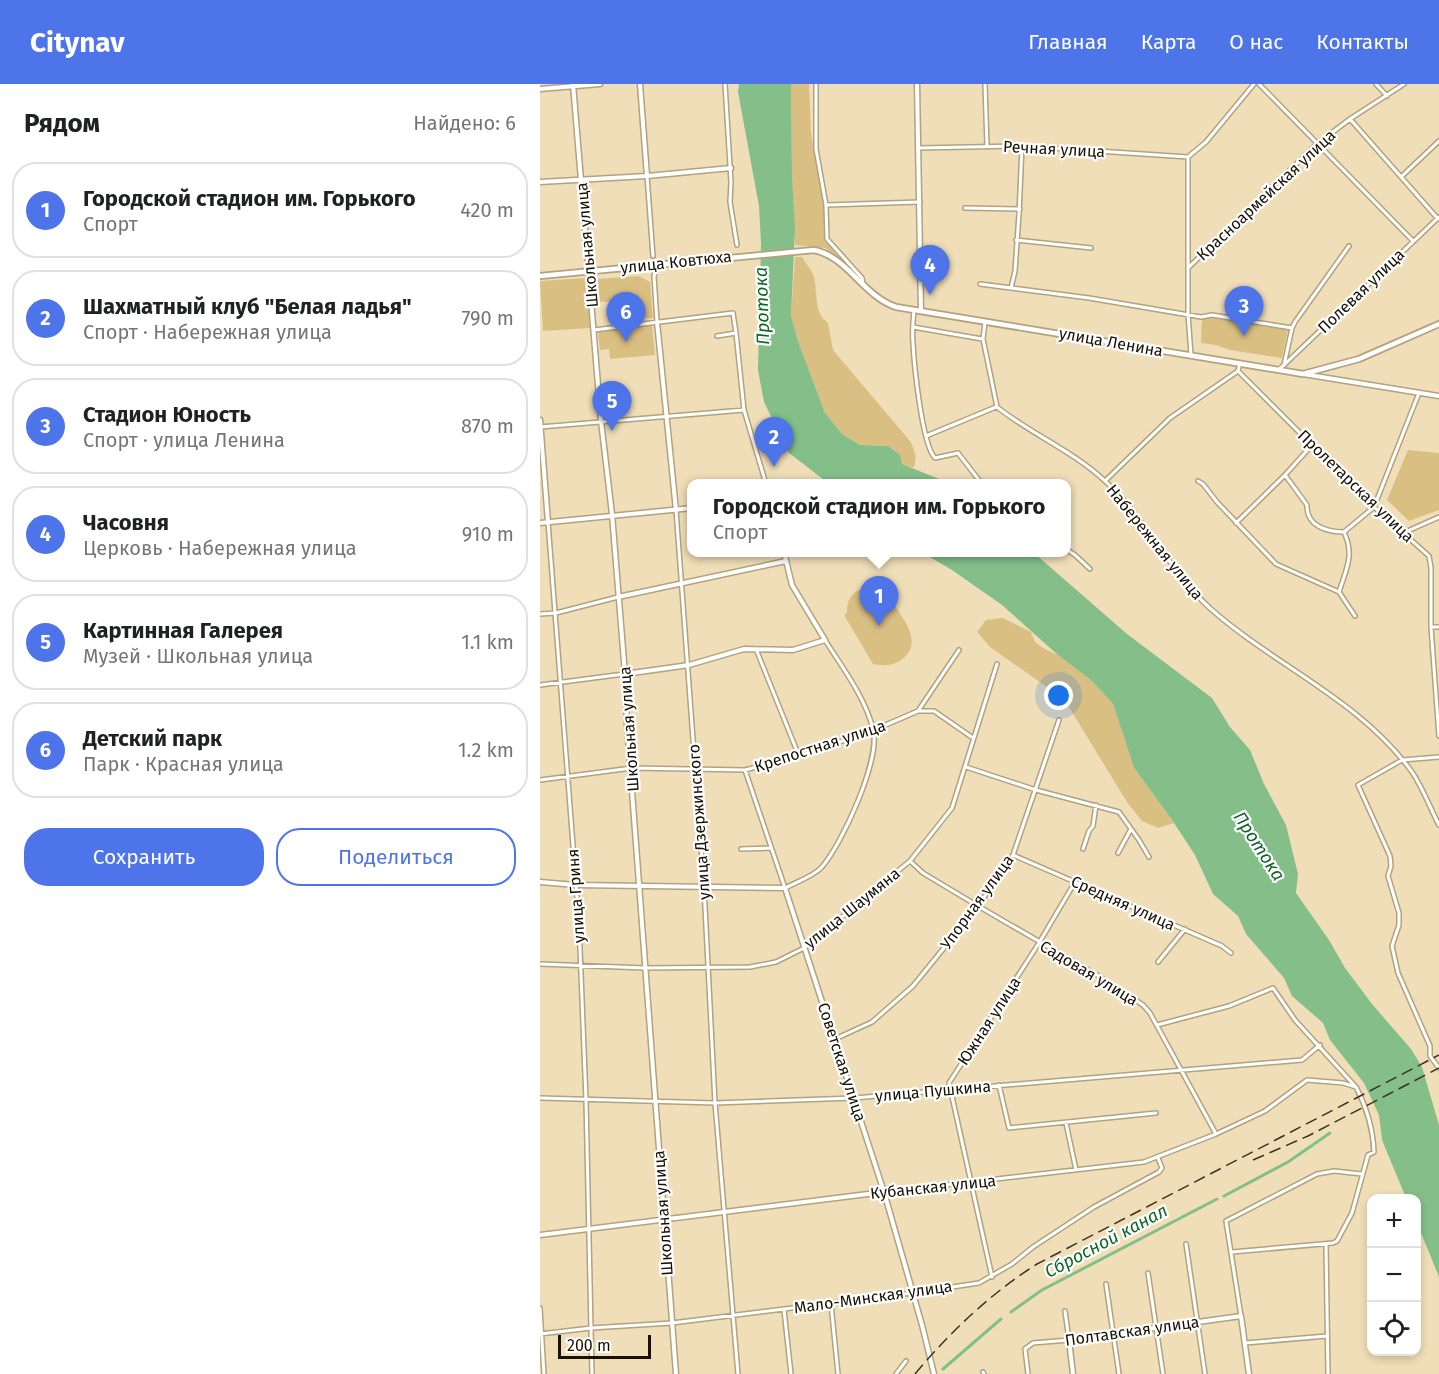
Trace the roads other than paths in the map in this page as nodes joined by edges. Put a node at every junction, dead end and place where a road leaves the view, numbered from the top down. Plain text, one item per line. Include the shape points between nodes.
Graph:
1 (600, 84) edge
2 (640, 84) edge
3 (725, 84) edge
4 (816, 84) edge
5 (917, 84) edge
6 (985, 84) edge
7 (1254, 84) edge
8 (1259, 84) edge
9 (1376, 84) edge
10 (1404, 84) edge
11 (573, 85) edge
12 (540, 89) edge
13 (1388, 96) junction
14 (1350, 119) junction
15 (1439, 141) edge
16 (1317, 144) junction
17 (987, 146) junction
18 (1022, 146) junction
19 (919, 148) junction
20 (1188, 157) junction
21 (731, 168) junction
22 (647, 176) junction
23 (1401, 177) junction
24 (581, 178) junction
25 (540, 182) edge
26 (920, 202) junction
27 (826, 205) junction
28 (965, 207) dead end
29 (1020, 209) junction
30 (1438, 218) edge
31 (1016, 240) junction
32 (1413, 242) junction
33 (737, 245) dead end
34 (1349, 246) dead end
35 (1091, 248) dead end
36 (801, 250) joint
37 (653, 256) dead end
38 (1188, 268) junction
39 (656, 270) dead end
40 (589, 271) junction
41 (540, 276) edge
42 (980, 284) dead end
43 (864, 285) junction
44 (1011, 288) junction
45 (914, 310) junction
46 (921, 310) junction
47 (1188, 315) junction
48 (985, 321) junction
49 (657, 322) junction
50 (1439, 324) edge
51 (913, 327) junction
52 (1292, 328) junction
53 (594, 330) junction
54 (736, 333) junction
55 (717, 336) dead end
56 (983, 339) junction
57 (1191, 355) junction
58 (1240, 363) junction
59 (1284, 365) junction
60 (1278, 370) junction
61 (1238, 371) junction
62 (1318, 374) junction
63 (1419, 393) junction
64 (1439, 396) edge
65 (997, 407) junction
66 (744, 410) junction
67 (667, 417) junction
68 (540, 420) edge
69 (601, 421) junction
70 (540, 427) edge
71 (926, 436) junction
72 (1312, 445) junction
73 (1285, 475) junction
74 (765, 479) edge
75 (979, 479) edge
76 (1105, 481) junction
77 (1198, 481) dead end
78 (1374, 507) junction
79 (687, 509) edge
80 (676, 510) junction
81 (612, 514) junction
82 (1439, 517) edge
83 (548, 522) junction
84 (540, 523) edge
85 (1236, 523) junction
86 (1344, 532) junction
87 (1403, 533) junction
88 (1071, 552) edge
89 (785, 557) edge
90 (786, 561) junction
91 (1089, 568) dead end
92 (681, 584) junction
93 (1339, 592) junction
94 (618, 597) junction
95 (556, 613) junction
96 (540, 615) edge
97 (1355, 616) dead end
98 (1431, 627) junction
99 (1439, 627) edge
100 (825, 640) junction
101 (756, 648) junction
102 (959, 650) dead end
103 (997, 664) dead end
104 (689, 665) junction
105 (625, 674) junction
106 (560, 681) junction
107 (540, 685) edge
108 (918, 711) junction
109 (1438, 711) edge
110 (1059, 720) dead end
111 (874, 730) junction
112 (1439, 736) edge
113 (974, 738) junction
114 (800, 756) junction
115 (1439, 757) edge
116 (1402, 759) junction
117 (966, 767) junction
118 (632, 768) junction
119 (696, 769) junction
120 (745, 770) junction
121 (568, 776) junction
122 (540, 780) edge
123 (1036, 790) junction
124 (1096, 805) junction
125 (1439, 825) edge
126 (1131, 829) junction
127 (771, 848) junction
128 (741, 849) dead end
129 (1083, 849) dead end
130 (1118, 853) dead end
131 (1013, 855) junction
132 (1149, 858) dead end
133 (910, 861) junction
134 (540, 882) edge
135 (1075, 882) junction
136 (576, 885) junction
137 (640, 886) junction
138 (704, 887) junction
139 (785, 888) junction
140 (978, 906) junction
141 (1185, 929) junction
142 (1039, 943) junction
143 (804, 948) junction
144 (1231, 953) dead end
145 (1158, 962) dead end
146 (540, 964) edge
147 (581, 966) junction
148 (707, 967) junction
149 (645, 968) junction
150 (1157, 1025) junction
151 (835, 1039) junction
152 (1320, 1045) junction
153 (1439, 1068) edge
154 (1182, 1071) junction
155 (999, 1085) junction
156 (1356, 1087) junction
157 (949, 1089) junction
158 (540, 1098) edge
159 (854, 1098) junction
160 (586, 1100) junction
161 (655, 1102) junction
162 (715, 1103) junction
163 (1156, 1113) dead end
164 (1066, 1123) junction
165 (1216, 1134) junction
166 (1158, 1158) junction
167 (1076, 1170) junction
168 (1362, 1174) junction
169 (971, 1183) junction
170 (884, 1192) junction
171 (725, 1213) junction
172 (663, 1219) junction
173 (589, 1228) junction
174 (540, 1235) edge
175 (1186, 1244) dead end
176 (1326, 1244) junction
177 (1232, 1252) junction
178 (1148, 1274) dead end
179 (992, 1276) junction
180 (1106, 1284) dead end
181 (912, 1293) junction
182 (831, 1304) junction
183 (540, 1308) edge
184 (784, 1309) junction
185 (1065, 1311) dead end
186 (733, 1315) junction
187 (1241, 1316) junction
188 (1198, 1322) junction
189 (672, 1323) junction
190 (1156, 1327) junction
191 (591, 1328) junction
192 (541, 1334) edge
193 (1112, 1334) junction
194 (1327, 1336) junction
195 (1069, 1340) junction
196 (1245, 1343) junction
197 (906, 1361) dead end
198 (544, 1374) edge
199 (592, 1374) edge
200 (676, 1374) edge
201 (738, 1374) edge
202 (790, 1374) edge
203 (838, 1374) edge
204 (896, 1374) edge
205 (934, 1374) edge
206 (1028, 1374) edge
207 (1073, 1374) edge
208 (1119, 1374) edge
209 (1163, 1374) edge
210 (1205, 1374) edge
211 (1249, 1374) edge
212 (1328, 1374) edge

1 - 11 street
2 - 22 street
3 - 21 street
4 - 27 street via 816,149
5 - 19 street
6 - 17 street
7 - 20 street via 1206,142
8 - 16 street
9 - 13 street
10 - 13 street, Красноармейская улица
11 - 12 street
11 - 24 street, Школьная улица
13 - 14 street, Красноармейская улица
14 - 16 street, Красноармейская улица
14 - 23 street
15 - 23 street
16 - 32 street
16 - 38 street, Красноармейская улица
17 - 18 street, Речная улица
17 - 19 street, Речная улица
18 - 20 street, Речная улица
18 - 29 street
19 - 26 street
20 - 38 street
21 - 22 street
21 - 33 street via 730,202
22 - 24 street
22 - 37 street
23 - 30 street
24 - 25 street
24 - 40 street, Школьная улица
26 - 27 street
26 - 46 street
27 - 43 street via 827,239
28 - 29 street
29 - 31 street
30 - 32 street, Полевая улица
31 - 35 street
31 - 44 street
32 - 59 street, Полевая улица
34 - 52 street
36 - 40 main road, улица Ковтюха
36 - 43 main road, улица Ленина via 828,254
38 - 47 street
39 - 49 street, улица Дзержинского
40 - 41 main road, улица Ковтюха
40 - 53 street, Школьная улица
42 - 44 street
43 - 45 main road, улица Ленина via 889,304
44 - 47 street
45 - 46 main road, улица Ленина
45 - 51 street
46 - 48 main road, улица Ленина
47 - 52 street
47 - 57 street
48 - 56 street
48 - 57 main road, улица Ленина
49 - 53 street
49 - 54 street via 734,313
49 - 67 street, улица Дзержинского
50 - 62 main road
51 - 56 street
51 - 71 street
52 - 59 street
53 - 69 street, Школьная улица
54 - 55 street
54 - 66 street
56 - 65 street
57 - 58 main road, улица Ленина
58 - 60 main road, улица Ленина
58 - 61 street
59 - 60 street, Полевая улица
60 - 62 main road, улица Ленина
61 - 72 street, Пролетарская улица
61 - 76 street via 1170,417
62 - 63 street
63 - 64 street
63 - 78 street
65 - 71 street
65 - 76 street, Набережная улица
66 - 67 street
66 - 74 street
67 - 69 street
67 - 80 street, улица Дзержинского
68 - 70 street, улица Гриня
69 - 70 street
69 - 81 street, Школьная улица
70 - 83 street, улица Гриня
71 - 75 street via 935,458 958,453
72 - 73 street
72 - 78 street, Пролетарская улица
73 - 85 street
73 - 86 street via 1307,505 1310,521
76 - 116 street, Набережная улица via 1194,593 1246,637 1351,710
77 - 85 street
78 - 86 street
78 - 87 street, Пролетарская улица
79 - 80 street
80 - 81 street
80 - 92 street, улица Дзержинского
81 - 83 street
81 - 94 street, Школьная улица
82 - 87 street
83 - 84 street
83 - 95 street, улица Гриня
85 - 93 street via 1276,564
86 - 93 street via 1351,553
87 - 98 street, Пролетарская улица via 1429,556
88 - 91 street
89 - 90 street
90 - 92 street
90 - 100 street via 792,585
92 - 94 street
92 - 104 street, улица Дзержинского
93 - 97 street
94 - 95 street
94 - 105 street, Школьная улица
95 - 96 street
95 - 106 street, улица Гриня
98 - 99 street
98 - 109 street, Пролетарская улица
100 - 101 street via 793,650
100 - 111 street via 862,701
101 - 104 street
101 - 114 street
102 - 108 street
103 - 113 street, улица Шаумяна
104 - 105 street
104 - 119 street, улица Дзержинского
105 - 106 street
105 - 118 street, Школьная улица
106 - 107 street
106 - 121 street, улица Гриня
108 - 111 street, Крепостная улица
108 - 113 street via 934,711
109 - 112 street, Пролетарская улица
110 - 123 street, Упорная улица
111 - 114 street, Крепостная улица
111 - 139 street via 873,752 862,793 834,851 819,870
113 - 117 street, улица Шаумяна
114 - 120 street, Крепостная улица
115 - 116 street
116 - 125 street, Набережная улица
116 - 153 street via 1358,785 1390,856 1388,876 1399,913 1392,946 1398,973 1430,1046 1430,1056
117 - 123 street
117 - 133 street, улица Шаумяна via 952,808
118 - 119 street, Крепостная улица
118 - 121 street, Крепостная улица
118 - 137 street, Школьная улица
119 - 120 street, Крепостная улица
119 - 138 street, улица Дзержинского
120 - 127 street, Советская улица
121 - 122 street, Крепостная улица
121 - 136 street, улица Гриня
123 - 124 street
123 - 131 street, Упорная улица
124 - 126 street via 1119,812
124 - 129 street via 1093,826
126 - 130 street
126 - 132 street
127 - 128 street
127 - 139 street, Советская улица
131 - 135 street, Средняя улица
131 - 140 street, Упорная улица
133 - 140 street, Садовая улица
133 - 143 street, улица Шаумяна
134 - 136 street
135 - 141 street, Средняя улица
135 - 142 street, Южная улица
136 - 137 street
136 - 147 street, улица Гриня
137 - 138 street
137 - 149 street, Школьная улица
138 - 139 street
138 - 148 street, улица Дзержинского
139 - 143 street, Советская улица
140 - 142 street, Садовая улица
140 - 151 street, Упорная улица via 913,986 872,1022
141 - 144 street, Средняя улица
141 - 145 street
142 - 150 street, Садовая улица via 1143,1005
142 - 157 street, Южная улица via 949,1083
143 - 148 street, улица Шаумяна via 777,962 750,968
143 - 151 street, Советская улица
146 - 147 street, улица Шаумяна
147 - 149 street, улица Шаумяна
147 - 160 street, улица Гриня
148 - 149 street, улица Шаумяна
148 - 162 street, улица Дзержинского
149 - 161 street, Школьная улица
150 - 152 street via 1229,1006 1273,988 1295,1020
150 - 154 street, Садовая улица
151 - 159 street, Советская улица
152 - 154 street, улица Пушкина via 1302,1060
152 - 156 street
154 - 155 street, улица Пушкина
154 - 165 street, Садовая улица
155 - 157 street, улица Пушкина
155 - 164 street via 1009,1128
156 - 165 street, Кубанская улица via 1307,1080 1265,1111
156 - 168 street via 1373,1131 1374,1152 1368,1155
157 - 159 street, улица Пушкина
157 - 169 street
158 - 160 street, улица Пушкина
159 - 162 street, улица Пушкина
159 - 170 street, Советская улица
160 - 161 street, улица Пушкина
160 - 173 street, улица Гриня
161 - 162 street, улица Пушкина
161 - 172 street, Школьная улица
162 - 171 street, улица Дзержинского
163 - 164 street
164 - 167 street
165 - 166 street, Кубанская улица
166 - 167 street, Кубанская улица
166 - 179 street, Мало-Минская улица via 1162,1168 1159,1172 1094,1207
167 - 169 street, Кубанская улица
168 - 176 street via 1348,1223 1337,1241
168 - 177 street via 1317,1174 1226,1221
169 - 170 street, Кубанская улица
169 - 179 street
170 - 171 street, Кубанская улица
170 - 181 street, Советская улица
171 - 172 street, Кубанская улица
171 - 186 street, улица Дзержинского
172 - 173 street, Кубанская улица
172 - 189 street, Школьная улица
173 - 174 street, Кубанская улица
173 - 191 street, улица Гриня
175 - 188 street
176 - 177 street
176 - 194 street
177 - 187 street
178 - 190 street
179 - 181 street, Мало-Минская улица via 979,1283
180 - 193 street
181 - 182 street, Мало-Минская улица
181 - 205 street, Советская улица
182 - 184 street, Мало-Минская улица
182 - 203 street
183 - 192 street
184 - 186 street, Мало-Минская улица
184 - 202 street
185 - 195 street
186 - 189 street, Мало-Минская улица
186 - 201 street, улица Дзержинского
187 - 188 street, Полтавская улица
187 - 196 street
188 - 190 street, Полтавская улица
188 - 210 street
189 - 191 street, Мало-Минская улица
189 - 200 street, Школьная улица
190 - 193 street, Полтавская улица
190 - 209 street
191 - 192 street, Мало-Минская улица
191 - 199 street, улица Гриня
192 - 198 street
193 - 195 street, Полтавская улица
193 - 208 street
194 - 196 street
194 - 212 street
195 - 206 street, Полтавская улица via 1033,1343 1024,1349
195 - 207 street
196 - 211 street
197 - 204 street

